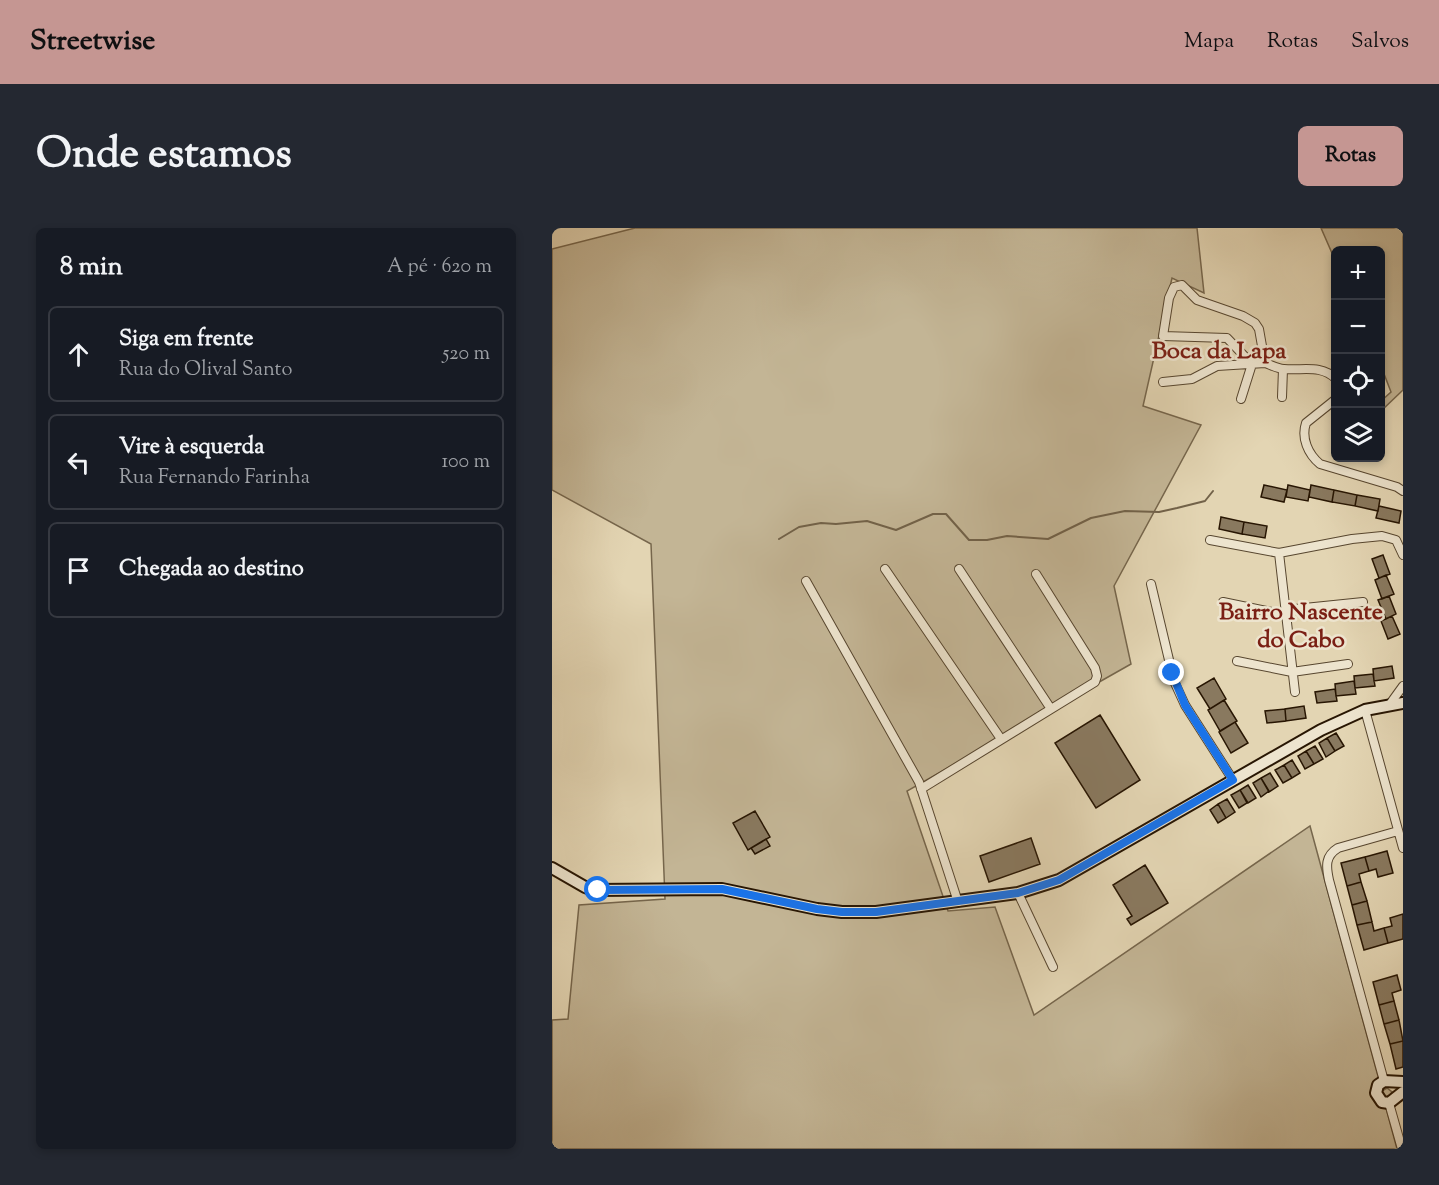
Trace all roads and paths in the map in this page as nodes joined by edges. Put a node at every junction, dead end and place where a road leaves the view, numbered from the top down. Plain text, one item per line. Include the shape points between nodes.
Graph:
1 (1265, 363) junction
2 (1252, 364) junction
3 (1283, 369) junction
4 (1331, 375) edge
5 (1162, 382) dead end
6 (1282, 397) dead end
7 (1240, 399) dead end
8 (1331, 402) edge
9 (1403, 491) edge
10 (1210, 540) dead end
11 (1279, 553) junction
12 (1403, 555) edge
13 (885, 569) dead end
14 (959, 569) dead end
15 (1036, 574) dead end
16 (806, 581) dead end
17 (1151, 584) dead end
18 (1223, 602) dead end
19 (1363, 602) dead end
20 (1285, 613) junction
21 (1237, 661) dead end
22 (1348, 664) dead end
23 (1292, 672) junction
24 (1403, 686) edge
25 (1295, 692) dead end
26 (1403, 703) edge
27 (1390, 704) junction
28 (1051, 710) junction
29 (1365, 710) junction
30 (1001, 740) junction
31 (1233, 780) junction
32 (921, 789) junction
33 (1398, 831) junction
34 (1403, 848) edge
35 (552, 868) edge
36 (1018, 893) junction
37 (958, 902) junction
38 (1053, 967) dead end
39 (1393, 1082) edge
40 (1397, 1097) edge
41 (1401, 1149) edge

1 - 2 street
1 - 2 street via 1255,323 1197,300 1186,288 1174,287 1163,336 1227,338
1 - 3 street
2 - 5 street via 1217,366 1190,380
2 - 7 street
3 - 4 street via 1312,368
3 - 6 street
8 - 9 street via 1305,427 1311,455 1320,464
10 - 11 street
11 - 12 street via 1382,536 1396,540
11 - 20 street
13 - 30 street
14 - 28 street
15 - 28 street via 1097,676 1088,688
16 - 32 street
17 - 31 street via 1174,681
18 - 20 street
19 - 20 street
20 - 23 street
21 - 23 street
22 - 23 street
23 - 25 street
24 - 27 street
26 - 27 street
27 - 29 street
28 - 30 street
29 - 31 street
29 - 33 street
30 - 32 street
31 - 36 street via 1059,880
32 - 37 street
33 - 34 street
33 - 39 street via 1338,848 1327,861 1329,880
35 - 37 street via 585,888 604,891 722,889 842,912
36 - 37 street
36 - 38 street
39 - 40 street via 1398,1087
39 - 40 street via 1376,1089 1376,1097 1382,1102
40 - 41 street

